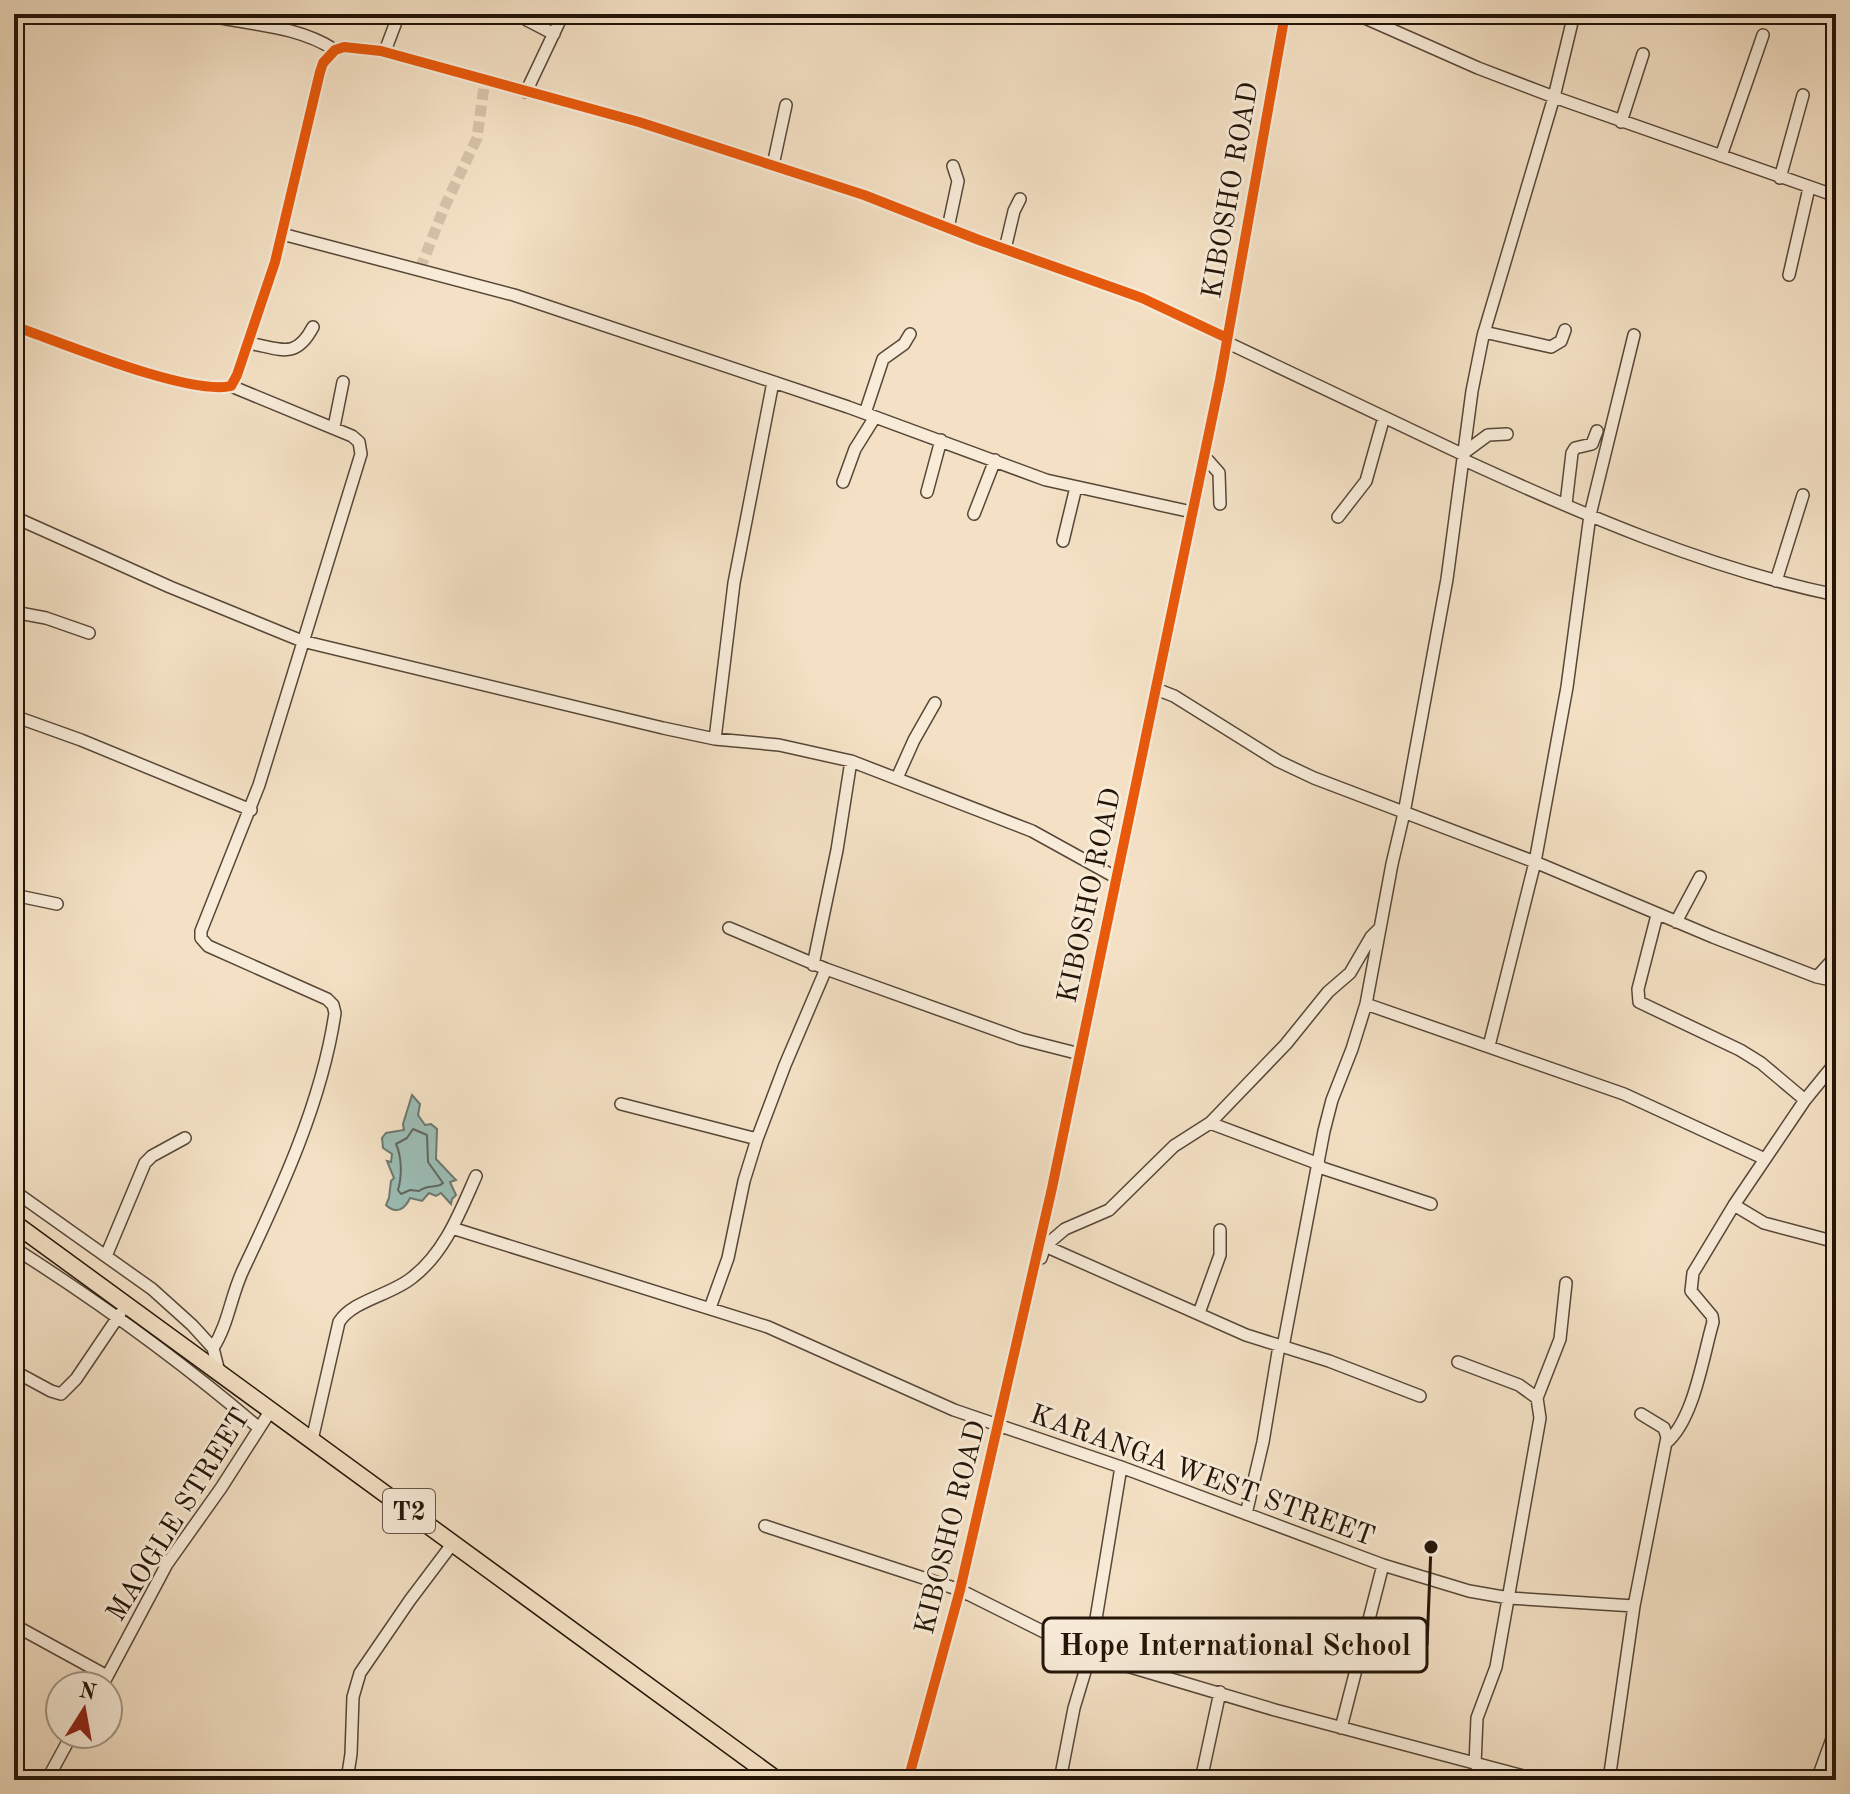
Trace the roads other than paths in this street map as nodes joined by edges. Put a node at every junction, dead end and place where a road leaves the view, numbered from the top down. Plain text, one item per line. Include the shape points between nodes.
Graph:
1 (201, 14) edge
2 (399, 14) edge
3 (521, 14) edge
4 (563, 14) edge
5 (1285, 14) edge
6 (1356, 14) edge
7 (1574, 14) edge
8 (14, 25) edge
9 (554, 34) junction
10 (1763, 35) dead end
11 (14, 42) edge
12 (335, 50) junction
13 (385, 51) junction
14 (1643, 54) dead end
15 (14, 69) edge
16 (526, 92) junction
17 (1803, 95) dead end
18 (1554, 97) junction
19 (786, 105) dead end
20 (1621, 122) junction
21 (14, 146) edge
22 (1721, 156) junction
23 (773, 165) junction
24 (953, 166) dead end
25 (1780, 178) junction
26 (1809, 188) junction
27 (1836, 196) edge
28 (1020, 199) dead end
29 (948, 228) junction
30 (282, 234) junction
31 (1005, 249) junction
32 (1789, 275) dead end
33 (14, 326) edge
34 (313, 327) dead end
35 (1565, 330) dead end
36 (1484, 332) junction
37 (910, 334) dead end
38 (1634, 335) dead end
39 (1227, 340) junction
40 (248, 343) junction
41 (343, 382) dead end
42 (773, 382) junction
43 (231, 386) junction
44 (870, 415) junction
45 (1384, 417) junction
46 (334, 427) junction
47 (1597, 431) dead end
48 (1507, 434) dead end
49 (941, 440) junction
50 (1204, 456) junction
51 (1464, 456) junction
52 (995, 460) junction
53 (843, 482) dead end
54 (1076, 487) junction
55 (927, 492) dead end
56 (1803, 495) dead end
57 (1220, 504) dead end
58 (1566, 504) junction
59 (1192, 512) junction
60 (974, 514) dead end
61 (1590, 515) junction
62 (14, 517) edge
63 (1338, 517) dead end
64 (1063, 541) dead end
65 (1776, 581) junction
66 (1836, 595) edge
67 (14, 612) edge
68 (89, 633) dead end
69 (302, 641) junction
70 (1156, 689) junction
71 (935, 703) dead end
72 (14, 716) edge
73 (715, 739) junction
74 (851, 761) junction
75 (897, 778) junction
76 (251, 810) junction
77 (1404, 813) junction
78 (1535, 862) junction
79 (1700, 877) dead end
80 (1117, 878) junction
81 (14, 895) edge
82 (57, 904) dead end
83 (1657, 915) junction
84 (1676, 922) junction
85 (729, 928) dead end
86 (1381, 928) junction
87 (1836, 956) edge
88 (813, 965) junction
89 (826, 969) junction
90 (1817, 977) junction
91 (1836, 981) edge
92 (1366, 1004) junction
93 (1489, 1046) junction
94 (1080, 1054) junction
95 (1836, 1062) edge
96 (1805, 1100) junction
97 (621, 1104) dead end
98 (1210, 1123) junction
99 (185, 1138) dead end
100 (757, 1139) junction
101 (1765, 1159) junction
102 (1319, 1166) junction
103 (476, 1176) dead end
104 (14, 1191) edge
105 (1431, 1204) dead end
106 (1734, 1205) junction
107 (14, 1223) edge
108 (452, 1228) junction
109 (1220, 1230) dead end
110 (1836, 1242) edge
111 (1045, 1246) junction
112 (14, 1248) edge
113 (106, 1256) junction
114 (1566, 1283) dead end
115 (710, 1308) junction
116 (122, 1311) junction
117 (1199, 1313) junction
118 (1021, 1319) junction
119 (1281, 1346) junction
120 (213, 1348) junction
121 (1458, 1362) dead end
122 (14, 1371) edge
123 (219, 1372) junction
124 (1420, 1396) dead end
125 (1537, 1398) junction
126 (271, 1410) junction
127 (1641, 1414) dead end
128 (999, 1424) junction
129 (259, 1428) junction
130 (312, 1440) junction
131 (1666, 1443) junction
132 (1121, 1467) junction
133 (1246, 1514) junction
134 (765, 1526) dead end
135 (453, 1543) junction
136 (1383, 1565) junction
137 (960, 1590) junction
138 (1509, 1598) junction
139 (1634, 1606) junction
140 (14, 1625) edge
141 (1090, 1655) junction
142 (87, 1670) edge
143 (111, 1670) edge
144 (1220, 1692) junction
145 (1341, 1728) junction
146 (1836, 1728) edge
147 (63, 1750) edge
148 (1475, 1764) junction
149 (1500, 1771) junction
150 (47, 1780) edge
151 (347, 1780) edge
152 (777, 1780) edge
153 (908, 1780) edge
154 (1060, 1780) edge
155 (1201, 1780) edge
156 (1476, 1780) edge
157 (1538, 1780) edge
158 (1609, 1780) edge
159 (1817, 1780) edge

1 - 12 street via 285,29
2 - 13 street
3 - 9 street
4 - 9 street
5 - 39 street, KIBOSHO ROAD
6 - 18 street
7 - 18 street
8 - 11 street
9 - 16 street
10 - 22 street
12 - 13 street
12 - 30 street via 323,63 317,82
13 - 16 street
14 - 20 street
15 - 21 street
16 - 23 street
17 - 25 street
18 - 20 street
18 - 36 street
19 - 23 street
20 - 22 street
22 - 25 street
23 - 29 street
24 - 29 street via 958,181
25 - 26 street
26 - 27 street
26 - 32 street
28 - 31 street
29 - 31 street
30 - 40 street
30 - 42 street via 514,295
31 - 39 street via 1142,298
33 - 43 street via 163,377
34 - 40 street via 294,349
35 - 36 street via 1551,347
36 - 51 street
37 - 44 street via 883,359
38 - 61 street
39 - 45 street
39 - 50 street, KIBOSHO ROAD
40 - 43 street
41 - 46 street
42 - 44 street
42 - 73 street via 734,583
43 - 46 street
44 - 49 street
44 - 53 street
45 - 51 street
45 - 63 street via 1366,481
46 - 69 street via 359,442 361,454
47 - 58 street via 1592,444 1572,453
48 - 51 street via 1488,435
49 - 52 street
49 - 55 street
50 - 57 street via 1219,473
50 - 59 street, KIBOSHO ROAD
51 - 58 street
51 - 77 street
52 - 54 street
52 - 60 street
54 - 59 street
54 - 64 street
56 - 65 street
58 - 61 street
59 - 70 street, KIBOSHO ROAD
61 - 65 street
61 - 78 street via 1567,687
62 - 69 street
65 - 66 street
67 - 68 street
69 - 73 street
69 - 76 street
70 - 77 street via 1278,761
70 - 80 street, KIBOSHO ROAD
71 - 75 street
72 - 76 street
73 - 74 street via 779,745
74 - 75 street
74 - 88 street
75 - 80 street via 1032,831
76 - 120 street via 201,938 218,952 327,999 335,1013 289,1170
77 - 78 street
77 - 86 street
78 - 83 street
78 - 93 street
79 - 84 street
80 - 94 street, KIBOSHO ROAD
81 - 82 street
83 - 84 street
83 - 96 street via 1639,1002 1740,1050
84 - 90 street
85 - 88 street
86 - 92 street
86 - 98 street via 1350,973
87 - 90 street
88 - 89 street
89 - 94 street via 1021,1039
89 - 100 street
90 - 91 street
92 - 93 street
92 - 102 street via 1332,1100
93 - 101 street via 1624,1094
94 - 118 street, KIBOSHO ROAD
95 - 96 street
96 - 101 street
97 - 100 street
98 - 102 street
98 - 111 street via 1174,1146 1109,1210 1065,1229
99 - 113 street via 145,1163
100 - 115 street
101 - 106 street
102 - 105 street
102 - 119 street
103 - 108 street
104 - 113 street
106 - 110 street via 1764,1223
106 - 131 street via 1693,1273 1691,1291 1713,1322 1680,1430
107 - 116 highway, T2
108 - 115 street, KARANGA WEST STREET
108 - 130 street via 415,1276 343,1315
109 - 117 street via 1220,1255
111 - 117 street
111 - 118 street
112 - 116 street
113 - 120 street via 152,1289
114 - 125 street via 1560,1339
115 - 128 street, KARANGA WEST STREET
116 - 122 street via 68,1391 51,1391
116 - 123 highway, T2
116 - 129 street
117 - 119 street
118 - 128 street, KIBOSHO ROAD
119 - 124 street
119 - 133 street
120 - 123 street
121 - 125 street via 1519,1385
123 - 126 highway, T2
125 - 138 street via 1537,1443
126 - 129 street, MAOGLE STREET
126 - 130 highway, T2
127 - 131 street via 1664,1428
128 - 132 street, KARANGA WEST STREET
128 - 137 street, KIBOSHO ROAD
129 - 143 street, MAOGLE STREET via 167,1564
130 - 135 highway, T2
131 - 139 street
132 - 133 street, KARANGA WEST STREET
132 - 141 street
133 - 136 street, KARANGA WEST STREET
134 - 137 street
135 - 151 street via 360,1673 353,1697
135 - 152 highway, T2
136 - 138 street, KARANGA WEST STREET
136 - 145 street
137 - 141 street
137 - 153 street, KIBOSHO ROAD
138 - 139 street, KARANGA WEST STREET
138 - 148 street via 1496,1667 1477,1718
139 - 158 street
140 - 142 street
141 - 144 street
141 - 154 street
144 - 145 street
144 - 155 street
145 - 148 street
146 - 159 street
147 - 150 street
148 - 149 street
149 - 156 street
149 - 157 street

